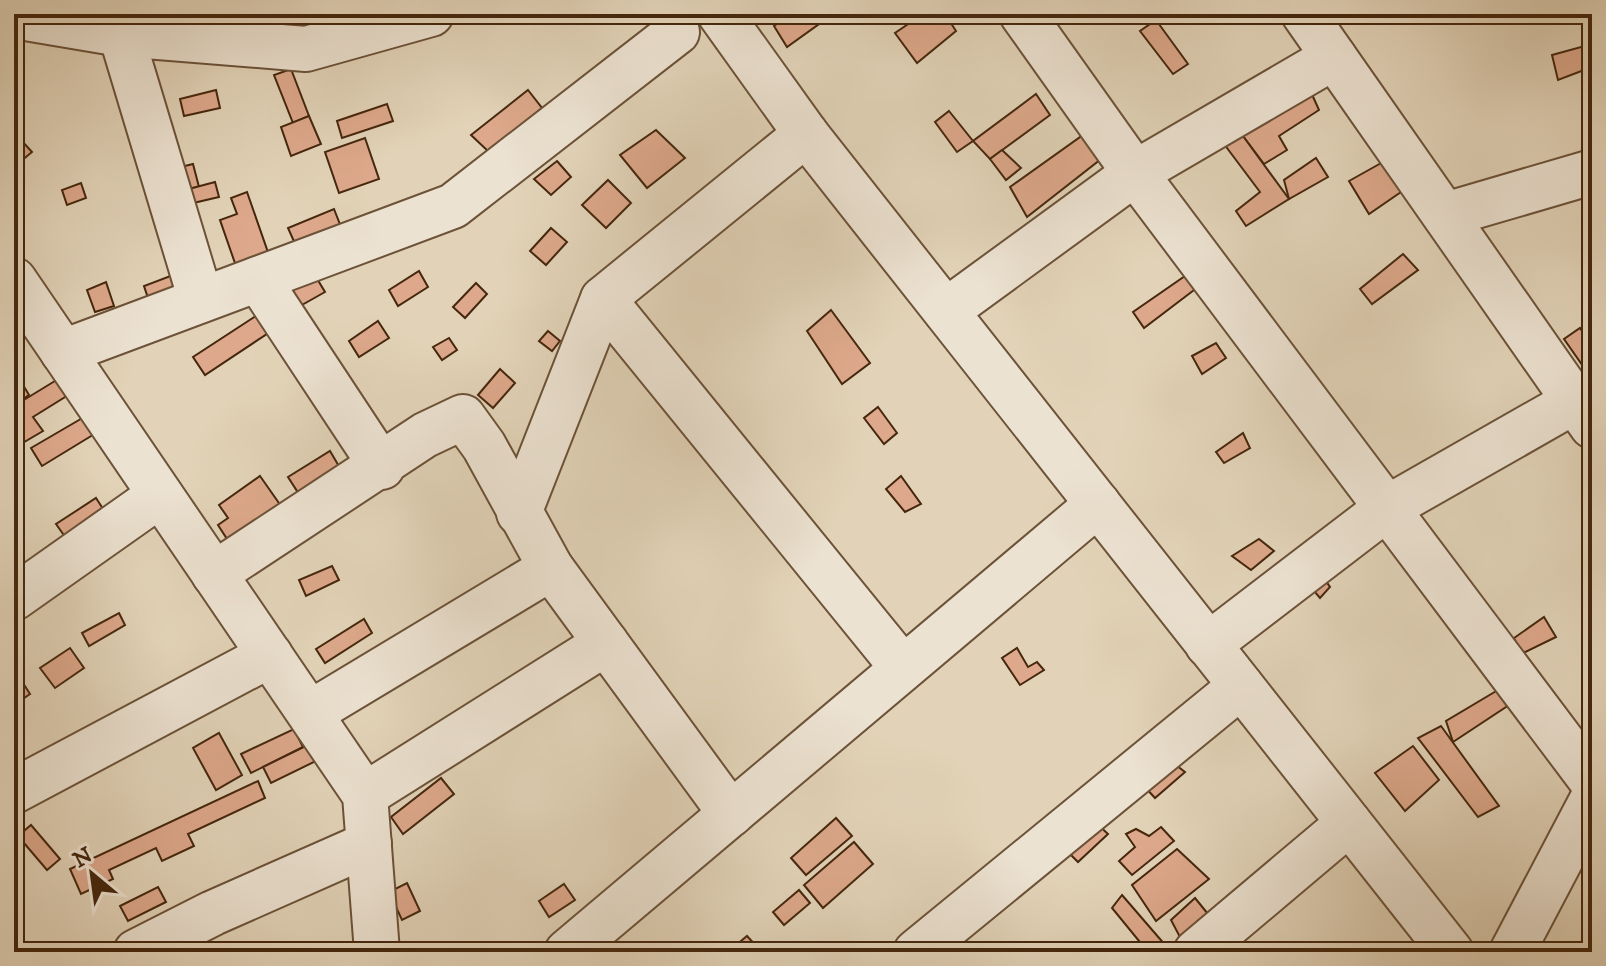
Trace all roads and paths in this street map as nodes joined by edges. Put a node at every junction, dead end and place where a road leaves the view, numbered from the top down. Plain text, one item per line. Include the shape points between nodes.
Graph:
1 (431, 14) edge
2 (720, 14) edge
3 (1022, 14) edge
4 (1304, 14) edge
5 (14, 16) edge
6 (677, 32) dead end
7 (121, 34) junction
8 (1334, 57) junction
9 (806, 134) junction
10 (1592, 172) edge
11 (1135, 173) junction
12 (1445, 215) junction
13 (258, 279) junction
14 (14, 280) edge
15 (603, 299) junction
16 (201, 300) junction
17 (946, 311) junction
18 (63, 352) junction
19 (1586, 415) edge
20 (382, 467) junction
21 (160, 495) junction
22 (1098, 504) junction
23 (1387, 508) junction
24 (519, 513) junction
25 (551, 568) junction
26 (214, 574) junction
27 (14, 598) edge
28 (606, 643) junction
29 (1208, 645) junction
30 (270, 655) junction
31 (903, 668) junction
32 (1241, 686) junction
33 (310, 713) junction
34 (1592, 781) edge
35 (14, 791) edge
36 (365, 795) junction
37 (1592, 800) edge
38 (731, 814) junction
39 (1349, 823) junction
40 (369, 844) junction
41 (136, 952) edge
42 (377, 952) edge
43 (567, 952) edge
44 (916, 952) edge
45 (1196, 952) edge
46 (1451, 952) edge
47 (1512, 952) edge

1 - 7 street via 306,49
2 - 9 street
3 - 11 street
4 - 8 street
5 - 7 street
6 - 13 street via 453,206
7 - 16 street
8 - 11 street
8 - 12 street
9 - 15 street
9 - 17 street
10 - 12 street
11 - 17 street
11 - 23 street
12 - 19 street
13 - 16 street
13 - 20 street
14 - 18 street
15 - 24 street
15 - 31 street
16 - 18 street
17 - 22 street
18 - 21 street
19 - 23 street
20 - 24 street via 425,435 463,417
20 - 26 street
21 - 26 street
21 - 27 street
22 - 29 street
22 - 31 street
23 - 29 street
23 - 34 street
24 - 25 street
25 - 28 street
25 - 33 street
26 - 30 street
28 - 36 street
28 - 38 street
29 - 32 street
30 - 33 street
30 - 35 street
31 - 38 street
32 - 39 street
32 - 44 street
33 - 36 street
36 - 40 street
37 - 47 street
38 - 43 street
39 - 45 street
39 - 46 street
40 - 41 street
40 - 42 street

